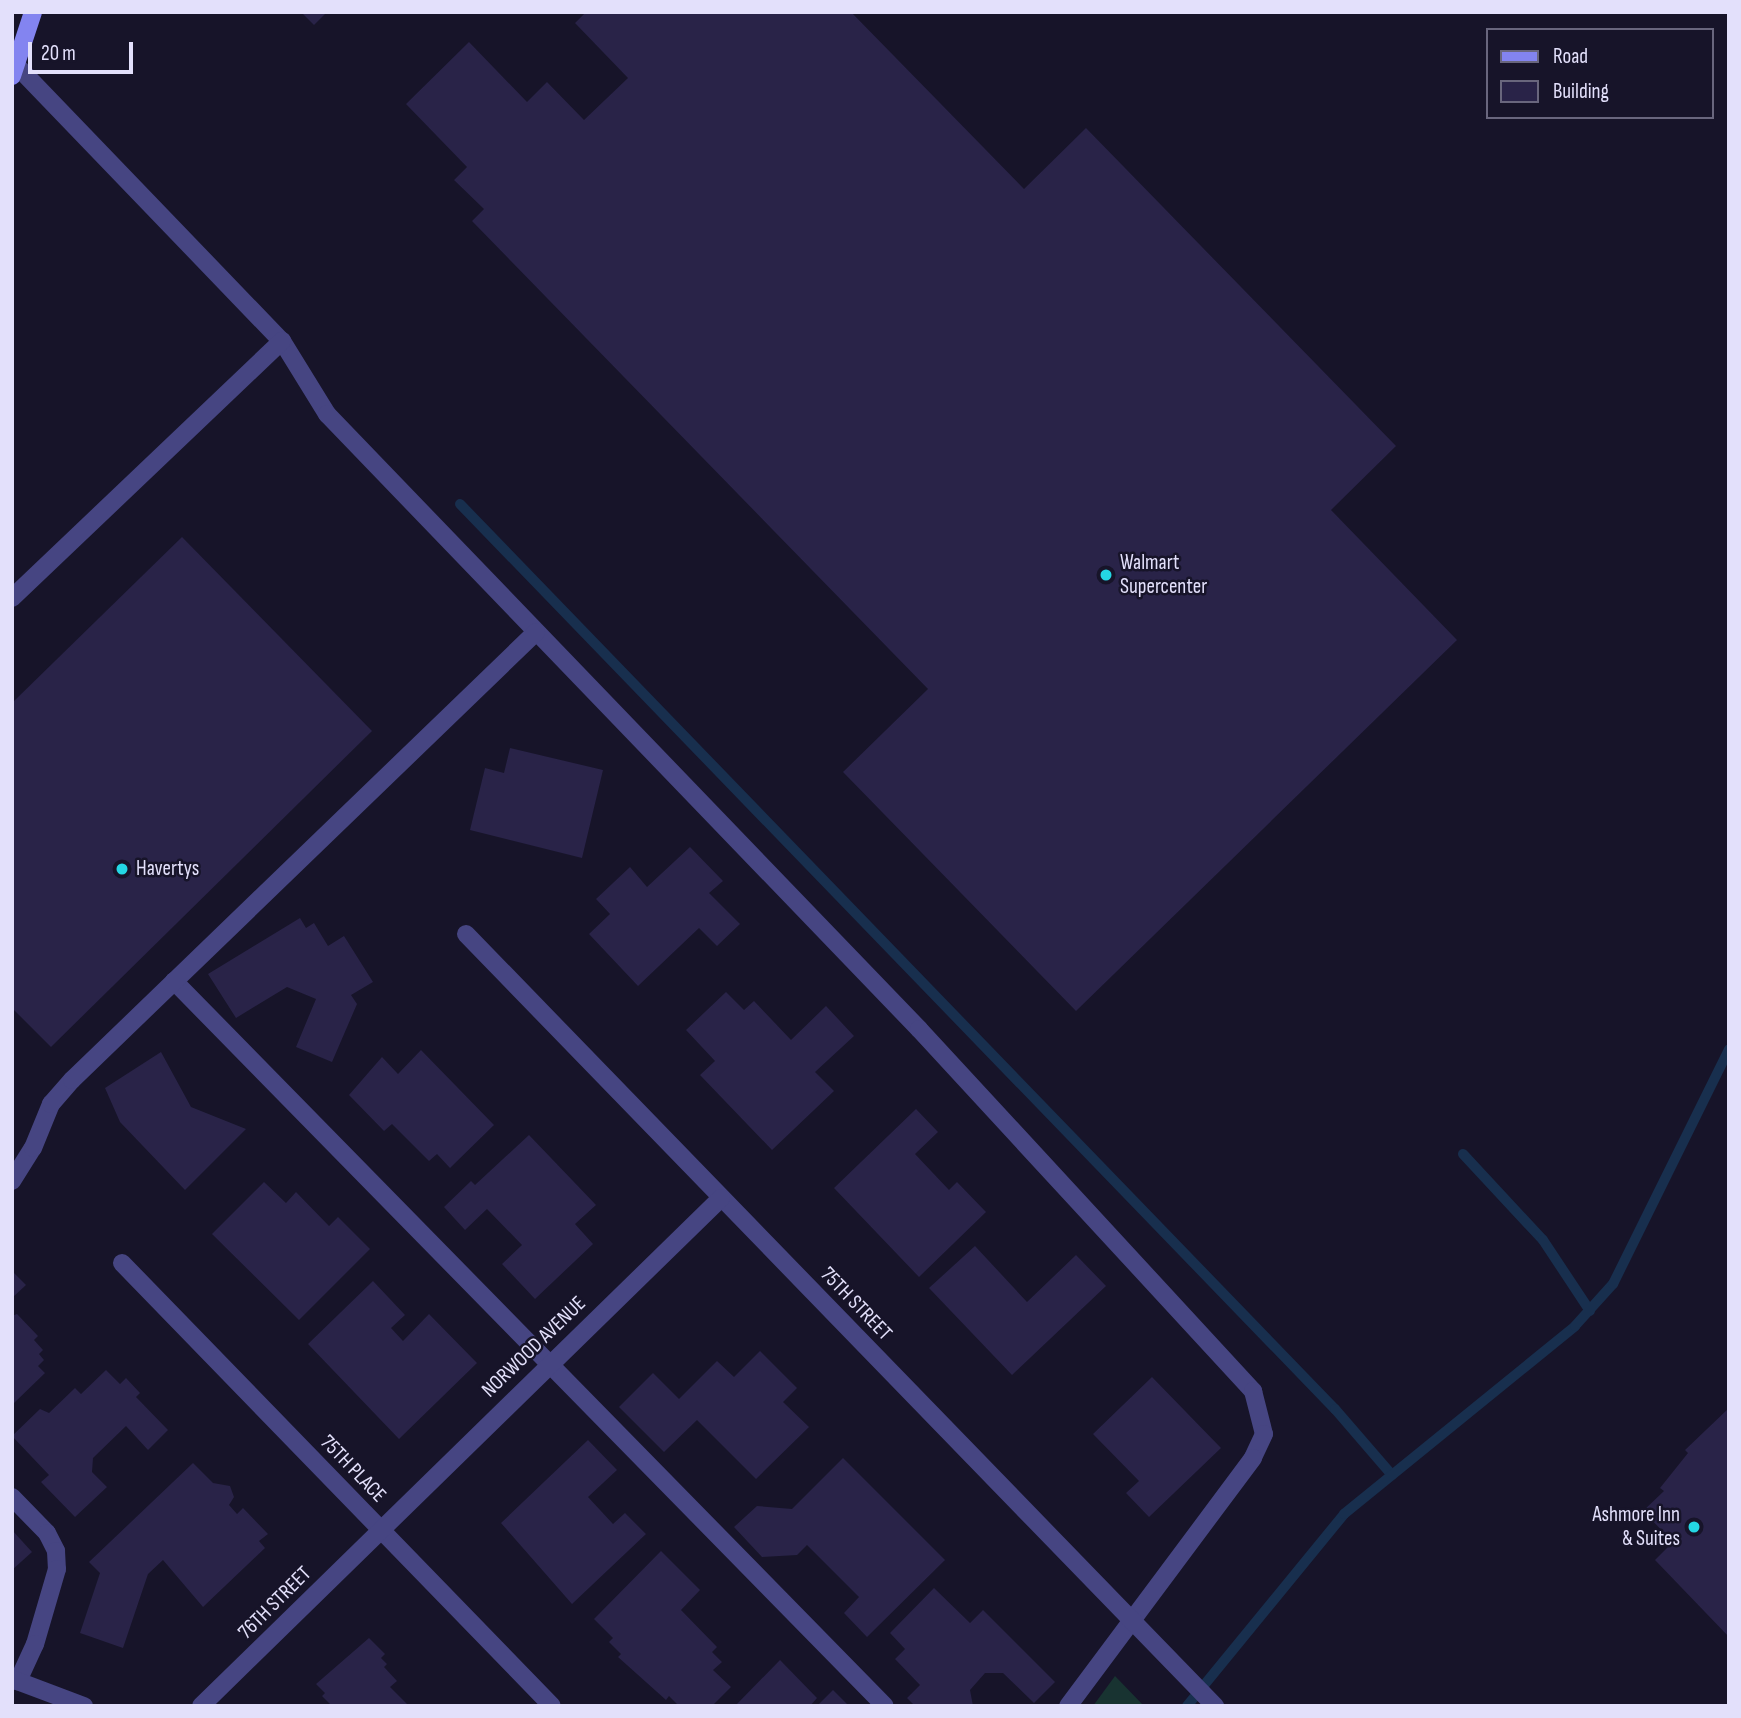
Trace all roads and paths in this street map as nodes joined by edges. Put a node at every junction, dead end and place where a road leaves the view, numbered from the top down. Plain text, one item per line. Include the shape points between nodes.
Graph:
1 (33, 12) edge
2 (13, 67) edge
3 (282, 341) junction
4 (12, 598) edge
5 (536, 632) junction
6 (466, 933) dead end
7 (174, 981) junction
8 (12, 1181) edge
9 (721, 1198) junction
10 (122, 1263) dead end
11 (548, 1366) junction
12 (12, 1497) edge
13 (380, 1530) junction
14 (1131, 1619) junction
15 (15, 1680) edge
16 (211, 1703) edge
17 (84, 1706) edge
18 (552, 1706) edge
19 (885, 1706) edge
20 (1068, 1706) edge
21 (1215, 1706) edge

1 - 2 main road
2 - 3 street
3 - 4 street
3 - 5 street via 327,414
5 - 7 street
5 - 14 street via 919,1030 1253,1391 1264,1434 1253,1458
6 - 9 street, 75TH STREET
7 - 8 street via 51,1104 33,1148
7 - 11 street
9 - 11 street, NORWOOD AVENUE
9 - 14 street, 75TH STREET
10 - 13 street, 75TH PLACE
11 - 13 street, NORWOOD AVENUE
11 - 19 street
12 - 15 street via 47,1533 57,1551 57,1569 38,1632
13 - 16 street, 76TH STREET
13 - 18 street, 75TH PLACE
14 - 20 street
14 - 21 street, 75TH STREET
15 - 17 street

